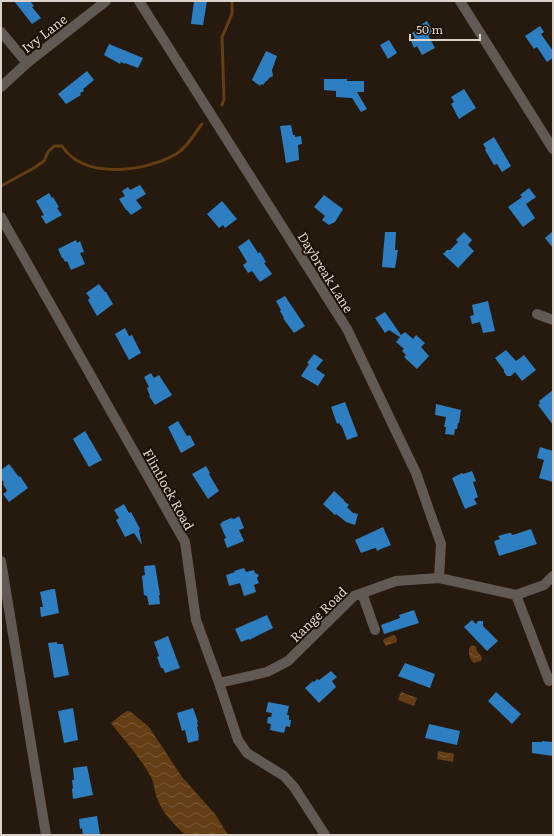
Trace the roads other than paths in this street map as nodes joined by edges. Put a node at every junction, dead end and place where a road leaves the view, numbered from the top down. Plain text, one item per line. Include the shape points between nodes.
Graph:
1 (106, 1) edge
2 (139, 1) edge
3 (460, 1) edge
4 (1, 32) edge
5 (27, 63) junction
6 (1, 87) edge
7 (553, 149) edge
8 (1, 217) edge
9 (537, 314) dead end
10 (553, 320) edge
11 (1, 561) edge
12 (553, 576) edge
13 (438, 578) junction
14 (362, 593) junction
15 (516, 595) junction
16 (375, 630) dead end
17 (549, 681) dead end
18 (219, 683) junction
19 (46, 835) edge
20 (325, 835) edge

1 - 5 street, Ivy Lane
2 - 13 street, Daybreak Lane via 347,329 416,473 441,544
3 - 7 street
4 - 5 street
5 - 6 street, Ivy Lane
8 - 18 street, Flintlock Road via 185,542 196,620
9 - 10 street
11 - 19 street
12 - 15 street via 544,585
13 - 14 street, Range Road via 396,581
13 - 15 street, Range Road
14 - 16 street
14 - 18 street, Range Road via 354,596 288,661 267,672
15 - 17 street
18 - 20 street, Flintlock Road via 238,740 247,753 284,776

